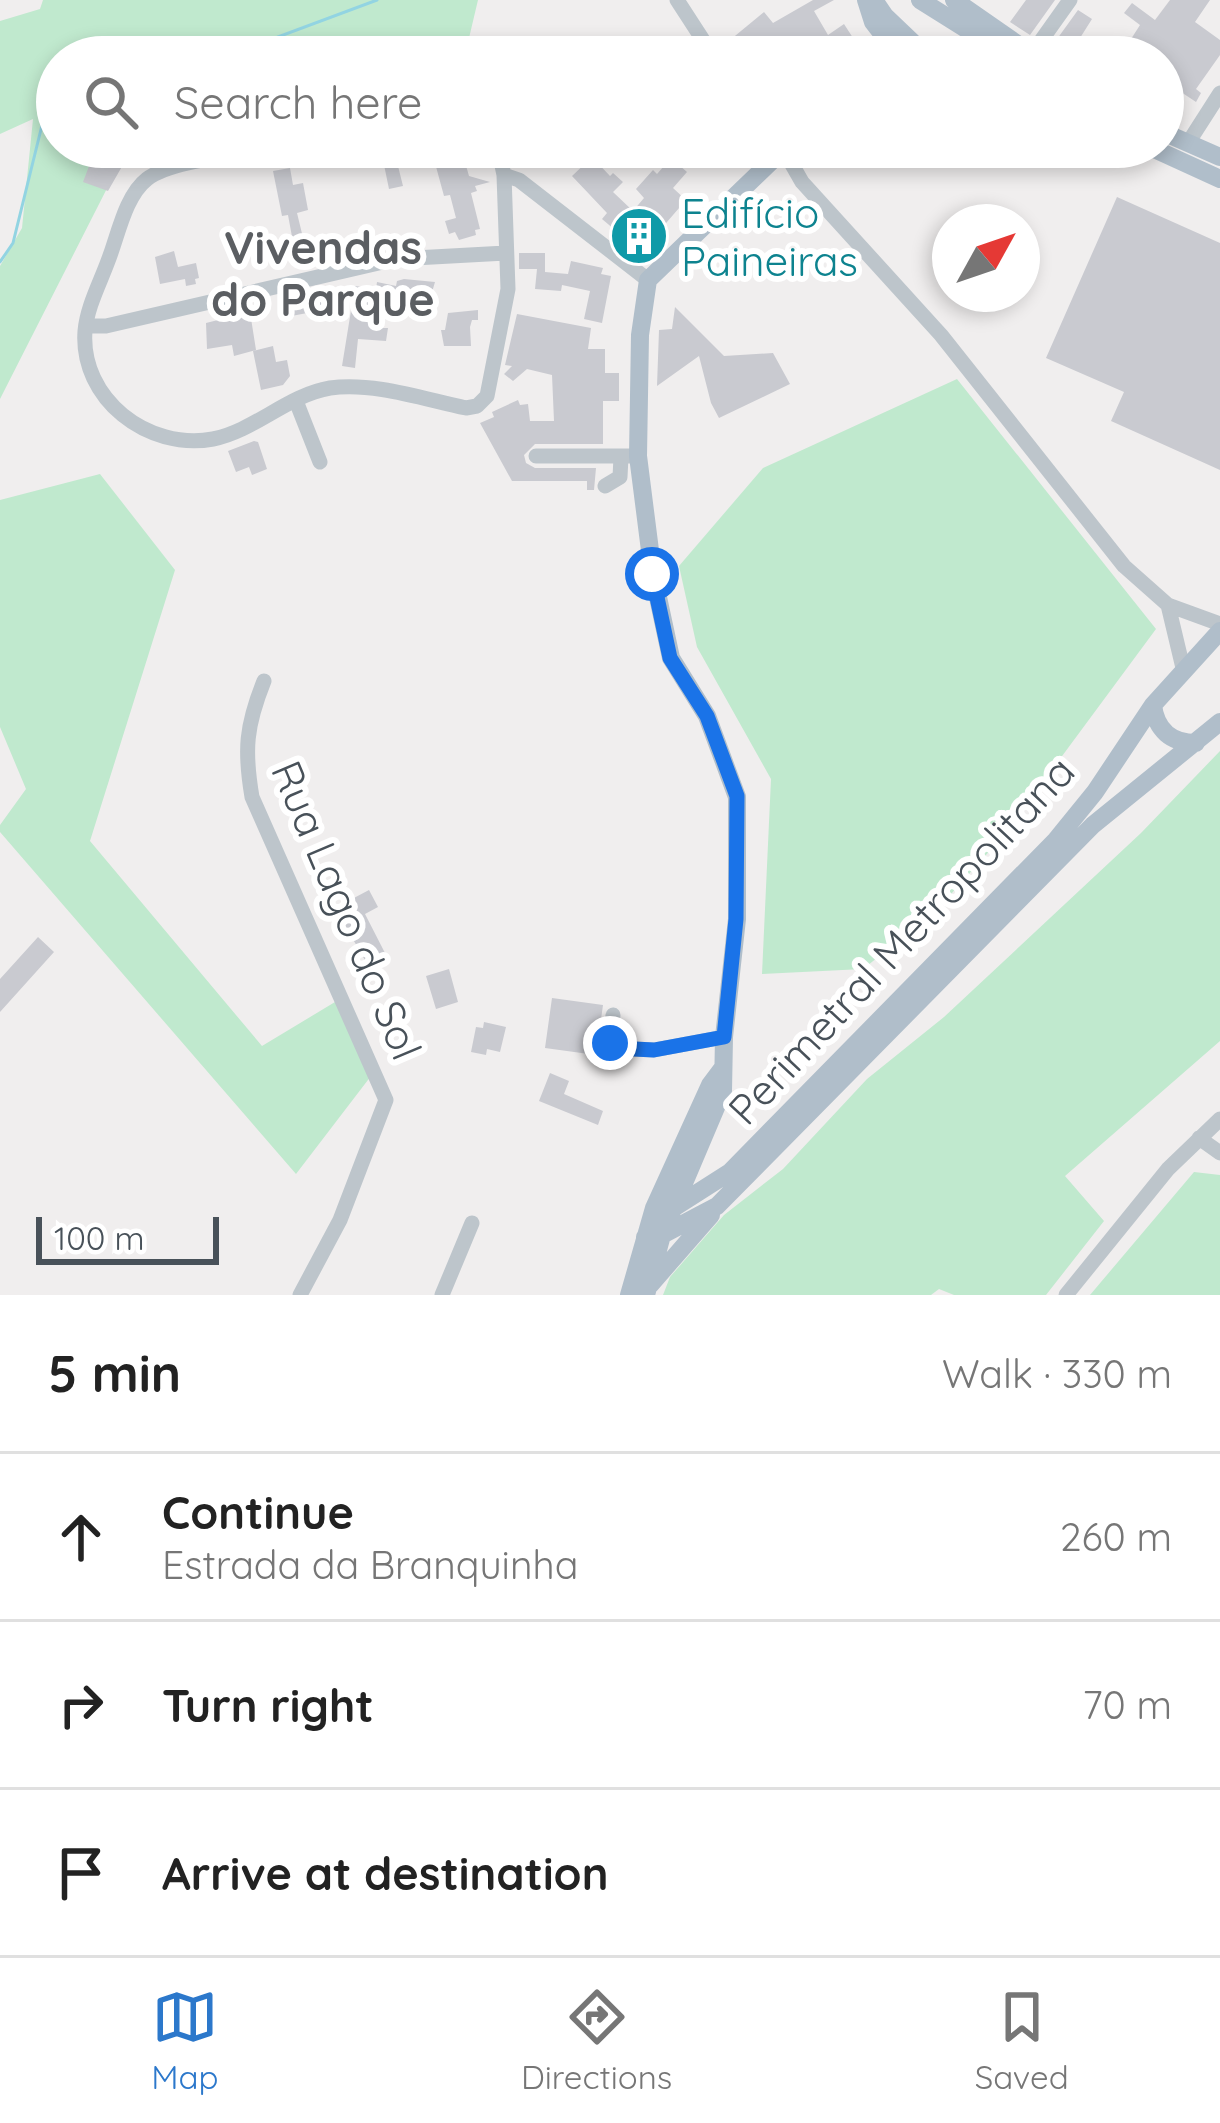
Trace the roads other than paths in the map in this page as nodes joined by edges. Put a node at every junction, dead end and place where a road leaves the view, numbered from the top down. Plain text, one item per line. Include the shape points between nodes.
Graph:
1 (677, 0) edge
2 (870, 0) edge
3 (920, 0) edge
4 (1070, 0) edge
5 (954, 1) edge
6 (898, 30) junction
7 (700, 36) edge
8 (884, 36) edge
9 (898, 36) edge
10 (905, 36) edge
11 (977, 36) edge
12 (1006, 36) edge
13 (1046, 36) edge
14 (1220, 93) edge
15 (1184, 150) edge
16 (1184, 152) edge
17 (1184, 153) edge
18 (1184, 153) edge
19 (1220, 157) edge
20 (174, 168) edge
21 (502, 168) edge
22 (763, 168) edge
23 (795, 168) edge
24 (504, 175) junction
25 (1220, 179) edge
26 (1220, 191) edge
27 (506, 254) junction
28 (648, 280) junction
29 (86, 326) junction
30 (296, 400) junction
31 (536, 456) dead end
32 (630, 456) junction
33 (320, 462) dead end
34 (605, 486) dead end
35 (1168, 605) junction
36 (1220, 627) edge
37 (1183, 668) junction
38 (264, 681) dead end
39 (1153, 705) junction
40 (1220, 722) edge
41 (1196, 743) junction
42 (613, 1015) dead end
43 (724, 1037) junction
44 (722, 1069) junction
45 (1220, 1119) edge
46 (1199, 1138) junction
47 (703, 1143) junction
48 (1220, 1153) edge
49 (730, 1172) junction
50 (717, 1206) junction
51 (663, 1209) junction
52 (472, 1223) dead end
53 (653, 1236) junction
54 (640, 1293) edge
55 (300, 1295) edge
56 (442, 1295) edge
57 (1066, 1295) edge

1 - 7 street
2 - 6 main road
2 - 8 main road
3 - 6 main road
3 - 11 main road
4 - 13 street
5 - 12 main road
6 - 9 main road
6 - 10 main road
14 - 15 street
16 - 19 main road
17 - 25 main road
18 - 26 main road
20 - 29 street via 145,180 132,198
21 - 24 street
22 - 28 main road
23 - 35 street via 941,335 1095,533
24 - 27 street
24 - 28 street
27 - 29 street via 396,259
27 - 30 street via 508,289 487,396 477,406 364,388
28 - 32 main road
29 - 30 street via 86,352 106,399 150,433 218,438
30 - 33 street
31 - 32 street
32 - 34 street via 620,478
32 - 43 main road via 670,658 707,716 737,796
35 - 36 street
35 - 37 street
36 - 37 main road, Perimetral Metropolitana
37 - 39 main road, Perimetral Metropolitana
38 - 55 street, Rua Lago do Sol via 245,757 252,797 386,1100 340,1220
39 - 41 main road via 1163,732
39 - 49 main road, Perimetral Metropolitana via 1056,840
40 - 41 main road, Perimetral Metropolitana
41 - 50 main road, Perimetral Metropolitana via 1093,825
42 - 43 street via 614,1048
43 - 44 main road
44 - 47 main road via 723,1091
44 - 51 main road
45 - 46 street
46 - 48 street
46 - 57 street
47 - 49 main road via 710,1164
47 - 51 main road
49 - 51 main road, Perimetral Metropolitana
50 - 53 main road, Perimetral Metropolitana
50 - 54 main road
51 - 53 main road
52 - 56 street
53 - 54 main road

